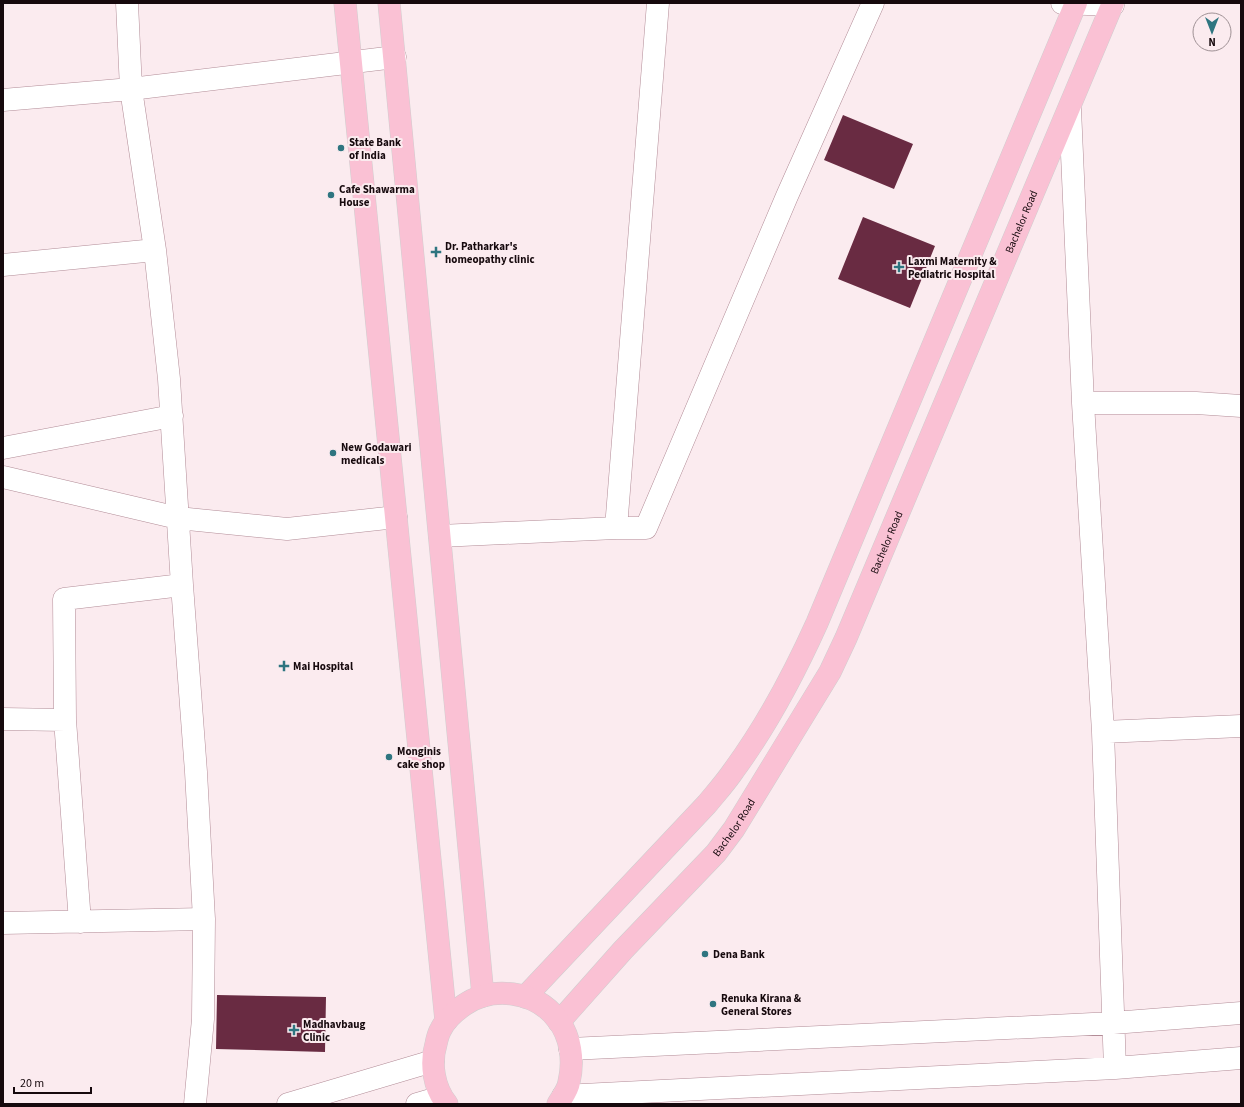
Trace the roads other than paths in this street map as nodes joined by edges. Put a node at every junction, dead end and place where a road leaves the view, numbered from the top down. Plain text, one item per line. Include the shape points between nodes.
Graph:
1 (127, 3) edge
2 (345, 3) edge
3 (390, 3) edge
4 (658, 3) edge
5 (873, 3) edge
6 (1071, 3) edge
7 (1113, 4) edge
8 (394, 57) junction
9 (351, 61) junction
10 (131, 89) junction
11 (3, 100) edge
12 (1070, 108) junction
13 (155, 250) junction
14 (3, 265) edge
15 (1083, 403) junction
16 (1241, 406) edge
17 (172, 416) junction
18 (3, 448) edge
19 (3, 477) edge
20 (396, 517) junction
21 (178, 518) junction
22 (616, 528) junction
23 (440, 536) junction
24 (182, 585) junction
25 (3, 719) edge
26 (65, 720) junction
27 (1241, 726) edge
28 (1103, 732) junction
29 (204, 920) junction
30 (80, 922) junction
31 (3, 923) edge
32 (483, 996) junction
33 (525, 997) junction
34 (1241, 1013) edge
35 (446, 1021) junction
36 (559, 1022) junction
37 (1113, 1023) junction
38 (570, 1049) junction
39 (1241, 1058) edge
40 (433, 1061) junction
41 (1115, 1068) junction
42 (444, 1100) edge
43 (561, 1100) edge
44 (195, 1104) edge
45 (288, 1104) edge
46 (417, 1104) edge

1 - 10 street
2 - 9 main road
3 - 8 main road
4 - 22 street
5 - 22 street via 787,196 646,528
6 - 7 street
6 - 33 main road via 802,656 760,731 707,804
7 - 12 main road, Bachelor Road
8 - 9 street
8 - 23 main road
9 - 10 street
9 - 20 main road
10 - 11 street
10 - 13 street
12 - 15 street
12 - 36 main road, Bachelor Road via 830,672 734,829 716,853 623,950
13 - 14 street
13 - 17 street
15 - 16 street via 1196,403
15 - 28 street
17 - 18 street
17 - 21 street
19 - 21 street
20 - 21 street via 287,529
20 - 35 main road
21 - 24 street
22 - 23 street
23 - 32 main road
24 - 26 street via 64,599
24 - 29 street
25 - 26 street
26 - 30 street
27 - 28 street
28 - 37 street
29 - 30 street
29 - 44 street via 202,1018
30 - 31 street
32 - 33 main road via 495,993 518,994
32 - 35 main road via 473,999
33 - 36 main road via 540,1003
34 - 37 street
35 - 40 main road via 440,1030
36 - 38 main road
37 - 38 street
37 - 41 street
38 - 43 main road via 572,1061 569,1084
39 - 41 street
40 - 42 main road via 434,1075
40 - 45 street
41 - 43 street
42 - 46 street

